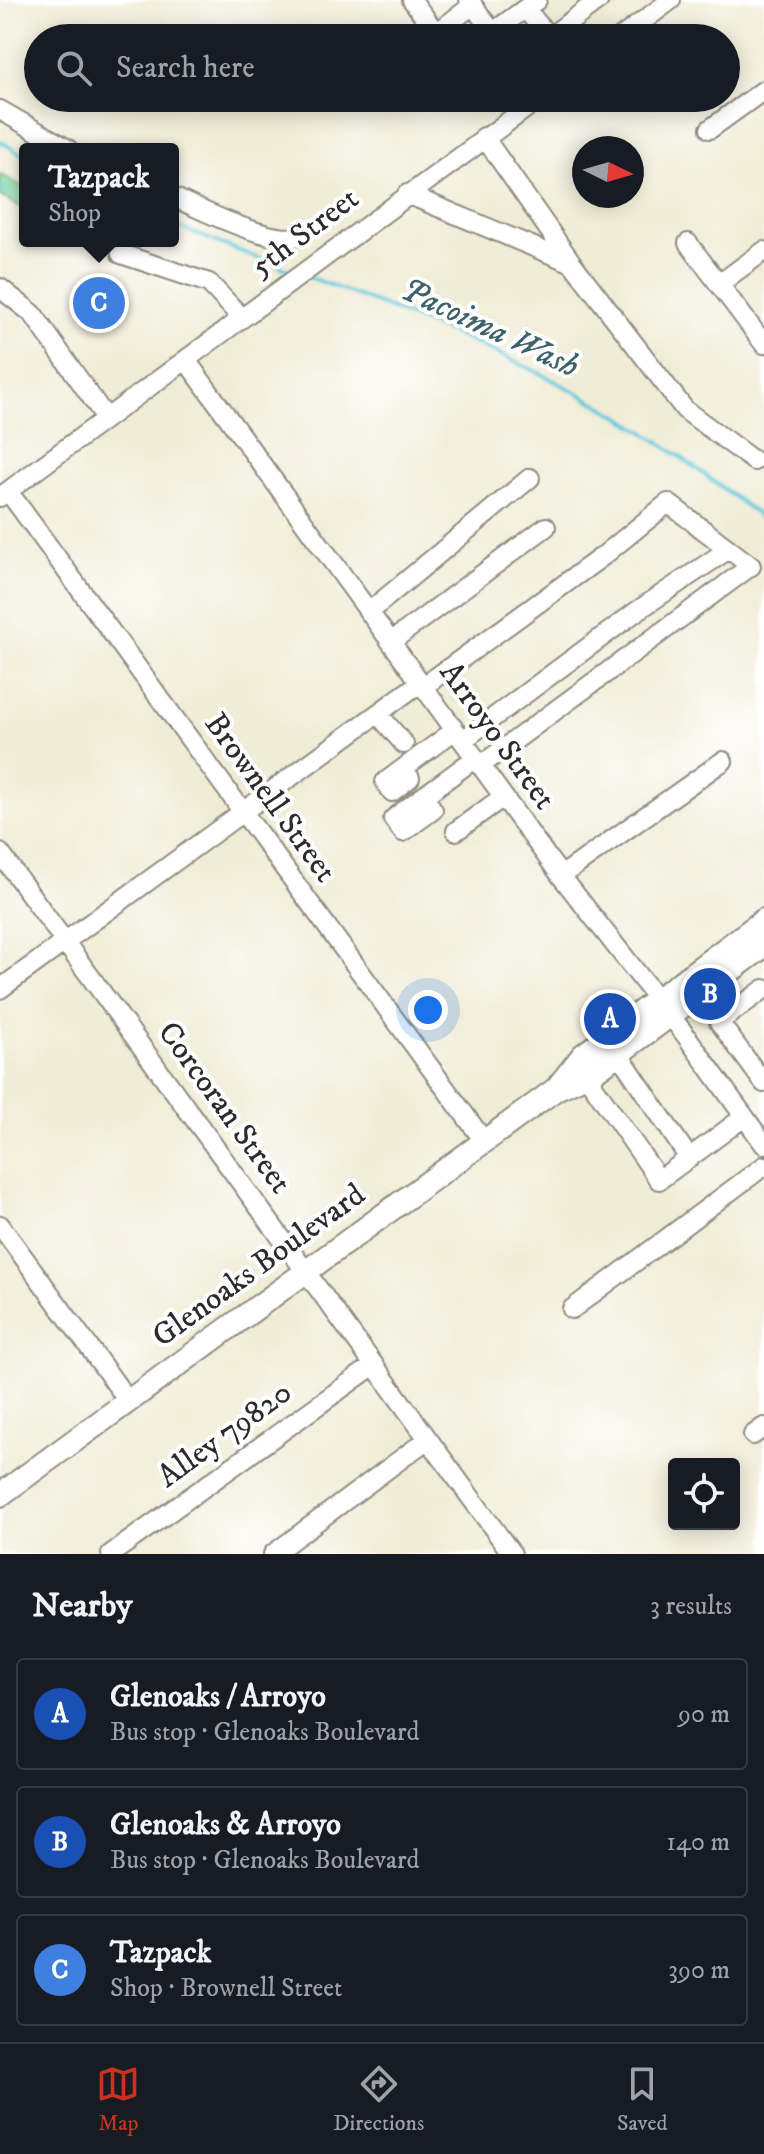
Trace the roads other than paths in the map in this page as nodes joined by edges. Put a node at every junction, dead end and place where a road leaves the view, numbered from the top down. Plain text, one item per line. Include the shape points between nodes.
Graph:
1 (412, 0) edge
2 (599, 0) edge
3 (671, 0) edge
4 (471, 3) edge
5 (532, 4) edge
6 (429, 24) edge
7 (450, 24) edge
8 (487, 24) edge
9 (508, 24) edge
10 (542, 24) edge
11 (563, 24) edge
12 (639, 24) edge
13 (764, 90) edge
14 (740, 107) edge
15 (0, 110) edge
16 (520, 112) edge
17 (734, 112) edge
18 (710, 129) dead end
19 (484, 137) junction
20 (58, 143) edge
21 (407, 194) junction
22 (179, 199) edge
23 (301, 235) dead end
24 (688, 243) dead end
25 (764, 251) edge
26 (121, 254) dead end
27 (572, 263) junction
28 (719, 284) junction
29 (0, 288) edge
30 (242, 318) junction
31 (764, 344) edge
32 (186, 360) junction
33 (106, 418) junction
34 (754, 461) dead end
35 (530, 478) dead end
36 (4, 494) edge
37 (546, 527) dead end
38 (729, 549) junction
39 (370, 611) junction
40 (392, 641) junction
41 (423, 684) junction
42 (379, 715) junction
43 (459, 735) junction
44 (404, 744) dead end
45 (723, 761) dead end
46 (478, 762) junction
47 (403, 769) dead end
48 (424, 796) dead end
49 (503, 797) junction
50 (242, 812) junction
51 (456, 831) dead end
52 (0, 853) edge
53 (561, 876) junction
54 (764, 920) edge
55 (65, 941) junction
56 (764, 946) edge
57 (0, 989) edge
58 (764, 989) edge
59 (664, 1007) junction
60 (618, 1053) junction
61 (586, 1075) junction
62 (764, 1083) edge
63 (556, 1089) junction
64 (744, 1117) junction
65 (484, 1141) junction
66 (764, 1144) edge
67 (689, 1158) junction
68 (764, 1166) edge
69 (0, 1225) edge
70 (305, 1272) junction
71 (572, 1309) dead end
72 (374, 1365) junction
73 (129, 1402) junction
74 (428, 1439) junction
75 (0, 1495) edge
76 (111, 1554) edge
77 (273, 1554) edge
78 (512, 1554) edge

1 - 6 street
2 - 11 street
3 - 12 street
4 - 7 street
4 - 8 street
5 - 9 street
5 - 10 street
13 - 14 street
15 - 20 street
16 - 19 street, 5th Street
17 - 18 street
19 - 21 street, 5th Street
19 - 27 street
21 - 27 street
21 - 30 street, 5th Street
22 - 23 street via 283,239
24 - 28 street
25 - 28 street
26 - 30 street via 209,283
27 - 34 street via 685,410
28 - 31 street
29 - 33 street via 33,314
30 - 32 street, 5th Street
32 - 33 street, 5th Street
32 - 39 street, Arroyo Street
33 - 36 street, 5th Street
35 - 39 street
36 - 50 street, Brownell Street
37 - 40 street
38 - 41 street via 668,503 603,556
38 - 43 street
38 - 46 street via 751,566
39 - 40 street, Arroyo Street
40 - 41 street, Arroyo Street
41 - 42 street
41 - 43 street, Arroyo Street
42 - 44 street
42 - 50 street
43 - 46 street, Arroyo Street
43 - 47 street
45 - 53 street
46 - 48 street
46 - 49 street, Arroyo Street
49 - 51 street
49 - 53 street, Arroyo Street
50 - 55 street
50 - 65 street, Brownell Street
52 - 55 street, Corcoran Street
53 - 59 street, Arroyo Street
54 - 59 main road, Glenoaks Boulevard
55 - 57 street
55 - 70 street, Corcoran Street
56 - 59 main road, Glenoaks Boulevard
58 - 62 street via 719,1022
59 - 60 main road, Glenoaks Boulevard
59 - 63 main road, Glenoaks Boulevard via 583,1055
59 - 64 street, Arroyo Street
60 - 61 main road, Glenoaks Boulevard
60 - 67 street
61 - 63 main road, Glenoaks Boulevard
61 - 67 street via 659,1180
63 - 65 main road, Glenoaks Boulevard
64 - 66 street, Arroyo Street
64 - 67 street
65 - 70 main road, Glenoaks Boulevard
68 - 71 street
69 - 73 street
70 - 72 street, Corcoran Street
70 - 73 main road, Glenoaks Boulevard
72 - 74 street, Corcoran Street
72 - 76 street, Alley 79820
73 - 75 main road, Glenoaks Boulevard
74 - 77 street
74 - 78 street, Corcoran Street

